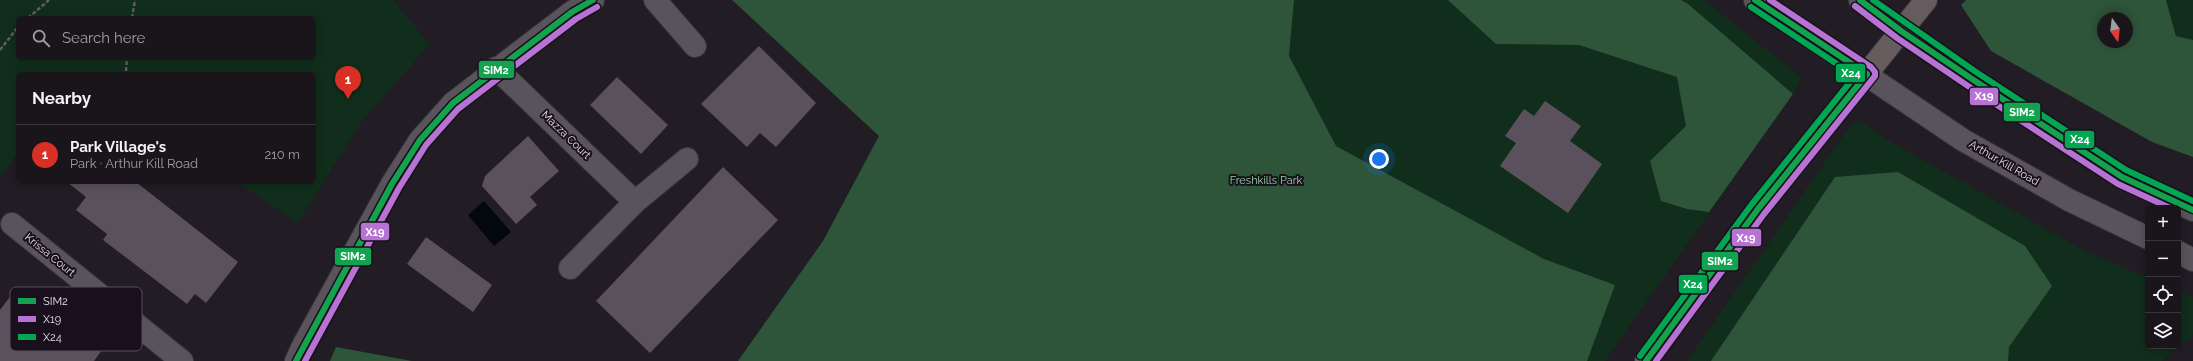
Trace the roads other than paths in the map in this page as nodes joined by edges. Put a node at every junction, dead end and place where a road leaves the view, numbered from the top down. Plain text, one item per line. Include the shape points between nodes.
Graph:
1 (592, 0) edge
2 (656, 0) edge
3 (1755, 0) edge
4 (1860, 0) edge
5 (1926, 0) edge
6 (1902, 31) junction
7 (695, 46) dead end
8 (496, 68) junction
9 (1867, 74) junction
10 (687, 159) dead end
11 (635, 202) junction
12 (2193, 210) edge
13 (12, 224) dead end
14 (2145, 237) edge
15 (2181, 254) edge
16 (2193, 260) edge
17 (570, 268) dead end
18 (90, 287) edge
19 (142, 329) edge
20 (182, 361) edge
21 (296, 361) edge
22 (1646, 361) edge

1 - 8 street
2 - 7 street
3 - 9 street, Arthur Kill Road
4 - 6 street
5 - 6 highway
6 - 9 highway
6 - 12 street via 2122,176
8 - 11 street, Mazza Court
8 - 21 street via 453,102 420,140 384,198
9 - 14 street, Arthur Kill Road via 1963,140 2069,200
9 - 22 highway via 1758,209
10 - 11 street
11 - 17 street
13 - 18 street, Krissa Court
15 - 16 street
19 - 20 street, Krissa Court

